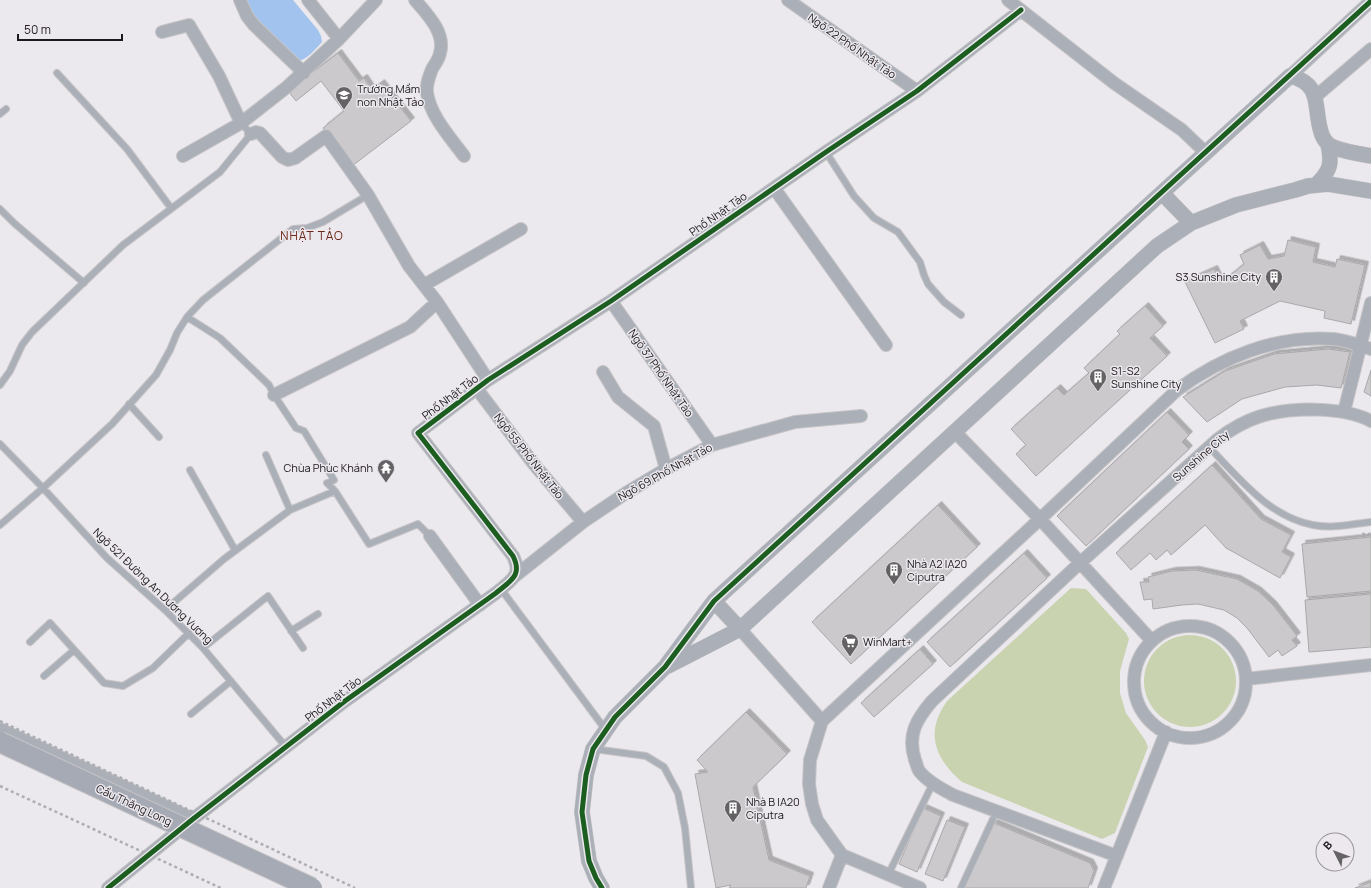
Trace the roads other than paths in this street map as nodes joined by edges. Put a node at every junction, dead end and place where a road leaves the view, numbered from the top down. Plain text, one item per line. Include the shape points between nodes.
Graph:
1 (240, 0) edge
2 (308, 0) edge
3 (376, 0) edge
4 (415, 0) edge
5 (788, 0) edge
6 (1008, 0) edge
7 (1371, 1) edge
8 (1021, 10) junction
9 (162, 32) dead end
10 (339, 39) junction
11 (1371, 49) edge
12 (57, 73) dead end
13 (304, 73) junction
14 (1290, 76) junction
15 (917, 91) junction
16 (1315, 97) junction
17 (6, 109) dead end
18 (0, 114) edge
19 (241, 123) junction
20 (251, 134) junction
21 (1328, 144) junction
22 (826, 152) junction
23 (1205, 152) junction
24 (183, 156) dead end
25 (464, 156) dead end
26 (1371, 156) edge
27 (1317, 184) junction
28 (774, 188) junction
29 (1371, 191) edge
30 (1162, 193) junction
31 (368, 195) junction
32 (171, 208) junction
33 (0, 209) edge
34 (1191, 223) junction
35 (521, 229) dead end
36 (84, 283) junction
37 (424, 285) junction
38 (610, 301) junction
39 (437, 302) junction
40 (1371, 303) edge
41 (961, 315) dead end
42 (187, 317) junction
43 (886, 345) dead end
44 (1366, 347) edge
45 (603, 372) dead end
46 (488, 380) junction
47 (0, 385) edge
48 (477, 388) junction
49 (274, 395) junction
50 (129, 404) junction
51 (1344, 412) junction
52 (861, 416) dead end
53 (1371, 421) edge
54 (955, 432) junction
55 (160, 437) dead end
56 (0, 444) edge
57 (712, 445) junction
58 (1209, 447) junction
59 (266, 455) dead end
60 (666, 469) junction
61 (190, 470) dead end
62 (44, 488) junction
63 (335, 491) junction
64 (290, 510) junction
65 (1040, 519) junction
66 (583, 522) junction
67 (1371, 522) edge
68 (0, 525) edge
69 (430, 536) joint
70 (235, 550) junction
71 (1081, 562) junction
72 (515, 576) junction
73 (501, 589) junction
74 (714, 601) junction
75 (480, 605) junction
76 (165, 610) junction
77 (318, 614) dead end
78 (740, 629) junction
79 (291, 631) junction
80 (189, 633) junction
81 (1152, 641) junction
82 (30, 642) dead end
83 (203, 648) junction
84 (303, 648) dead end
85 (74, 650) junction
86 (1371, 665) edge
87 (665, 667) junction
88 (44, 676) dead end
89 (1246, 679) junction
90 (232, 681) junction
91 (191, 714) dead end
92 (822, 721) junction
93 (0, 729) edge
94 (606, 730) junction
95 (1166, 732) junction
96 (0, 742) edge
97 (286, 747) junction
98 (593, 749) junction
99 (933, 783) junction
100 (193, 819) junction
101 (993, 819) dead end
102 (842, 855) junction
103 (1117, 856) junction
104 (888, 875) junction
105 (108, 888) edge
106 (312, 888) edge
107 (602, 888) edge
108 (690, 888) edge
109 (829, 888) edge
110 (920, 888) edge
111 (961, 888) edge
112 (1104, 888) edge

1 - 13 street via 247,16 254,24
2 - 10 street
3 - 10 street
4 - 25 street via 438,32 442,44 440,55 428,80 427,92 430,103 444,129
5 - 15 street, Ngõ 22 Phố Nhật Tảo
6 - 8 street
7 - 14 street
8 - 15 street, Phố Nhật Tảo
8 - 23 street via 1114,83 1182,130
9 - 19 street via 189,25 219,76
10 - 13 street
11 - 16 street
12 - 32 lane via 127,149
13 - 19 street
14 - 16 street via 1306,83 1313,89
14 - 23 street
15 - 22 street, Phố Nhật Tảo
16 - 21 street via 1318,121
17 - 18 lane
19 - 20 lane
19 - 24 street
20 - 31 street via 260,133 282,157 288,160 295,158 326,136
20 - 32 lane via 220,172
21 - 26 street via 1338,149
21 - 27 street via 1331,164
22 - 28 street, Phố Nhật Tảo
22 - 41 lane via 854,196 874,218 898,232 920,262 928,284 944,302
23 - 30 street
27 - 29 street
27 - 34 street via 1236,205
28 - 38 street, Phố Nhật Tảo
28 - 43 street
30 - 34 street
30 - 74 street
31 - 37 street via 409,266
31 - 42 lane via 323,222 307,228 293,229 203,300
32 - 36 lane via 122,245
33 - 36 lane
34 - 54 street via 1157,246
35 - 37 street
36 - 47 lane via 32,332
37 - 39 street
38 - 46 street, Phố Nhật Tảo
38 - 57 street, Ngõ 37 Phố Nhật Tảo
39 - 46 street
39 - 49 street via 410,327
40 - 44 street
42 - 49 lane via 220,338 269,385
42 - 50 lane via 156,375
44 - 51 street
44 - 65 street via 1333,339 1296,340 1264,346 1198,374 1176,390
45 - 60 street via 618,396 654,426
46 - 48 street, Phố Nhật Tảo
48 - 66 street, Ngõ 55 Phố Nhật Tảo via 533,463
48 - 72 street, Phố Nhật Tảo via 418,433 513,556 517,569
49 - 63 lane via 296,428 304,431 334,480 327,483
50 - 55 lane
50 - 62 lane via 112,424
51 - 53 street, Sunshine City
51 - 58 street, Sunshine City via 1317,409 1259,416 1236,426
52 - 57 street, Ngõ 69 Phố Nhật Tảo via 795,422
54 - 65 street
54 - 78 street
56 - 62 lane, Ngõ 521 Đường An Dương Vương
57 - 60 street, Ngõ 69 Phố Nhật Tảo
58 - 67 lane via 1255,494 1277,511 1292,518 1317,526
58 - 71 street, Sunshine City
59 - 64 lane
60 - 66 street, Ngõ 69 Phố Nhật Tảo
61 - 70 lane
62 - 68 lane
62 - 76 lane, Ngõ 521 Đường An Dương Vương via 107,558
63 - 64 lane
63 - 69 lane via 369,544 418,524
64 - 70 lane
65 - 71 street
65 - 92 street
66 - 72 street, Ngõ 69 Phố Nhật Tảo
69 - 75 street
70 - 76 lane
71 - 81 street
71 - 99 street, Sunshine City via 932,701 919,717 912,735 912,750 919,771
72 - 73 street, Phố Nhật Tảo
73 - 75 street, Phố Nhật Tảo
73 - 94 lane
74 - 78 street
74 - 87 street
75 - 97 street, Phố Nhật Tảo
76 - 80 lane, Ngõ 521 Đường An Dương Vương
77 - 79 lane
78 - 87 street
78 - 92 street
79 - 83 lane via 268,596
79 - 84 lane
80 - 83 lane, Ngõ 521 Đường An Dương Vương
80 - 85 lane via 153,668 124,686 104,682
81 - 89 street via 1178,626 1196,625 1214,630 1230,641 1241,656
81 - 95 street via 1138,660 1134,678 1136,696 1143,712 1154,726
82 - 85 lane via 50,623
83 - 90 lane, Ngõ 521 Đường An Dương Vương
85 - 88 lane
86 - 89 street
87 - 94 street via 615,717
89 - 95 street via 1246,694 1238,712 1225,726 1208,735 1189,738
90 - 91 lane
90 - 97 lane, Ngõ 521 Đường An Dương Vương
92 - 102 street via 810,760 809,784 817,820
93 - 100 street
94 - 98 street
95 - 103 street
96 - 106 highway, Cầu Thăng Long, bridge
97 - 100 street, Phố Nhật Tảo
98 - 107 street via 586,775 582,812 589,861
98 - 108 lane via 646,756 664,767 678,793 685,828
99 - 103 street, Sunshine City via 953,795
99 - 104 lane
100 - 105 street, Phố Nhật Tảo
101 - 111 lane
102 - 104 street
102 - 109 street
103 - 112 street
104 - 110 street

